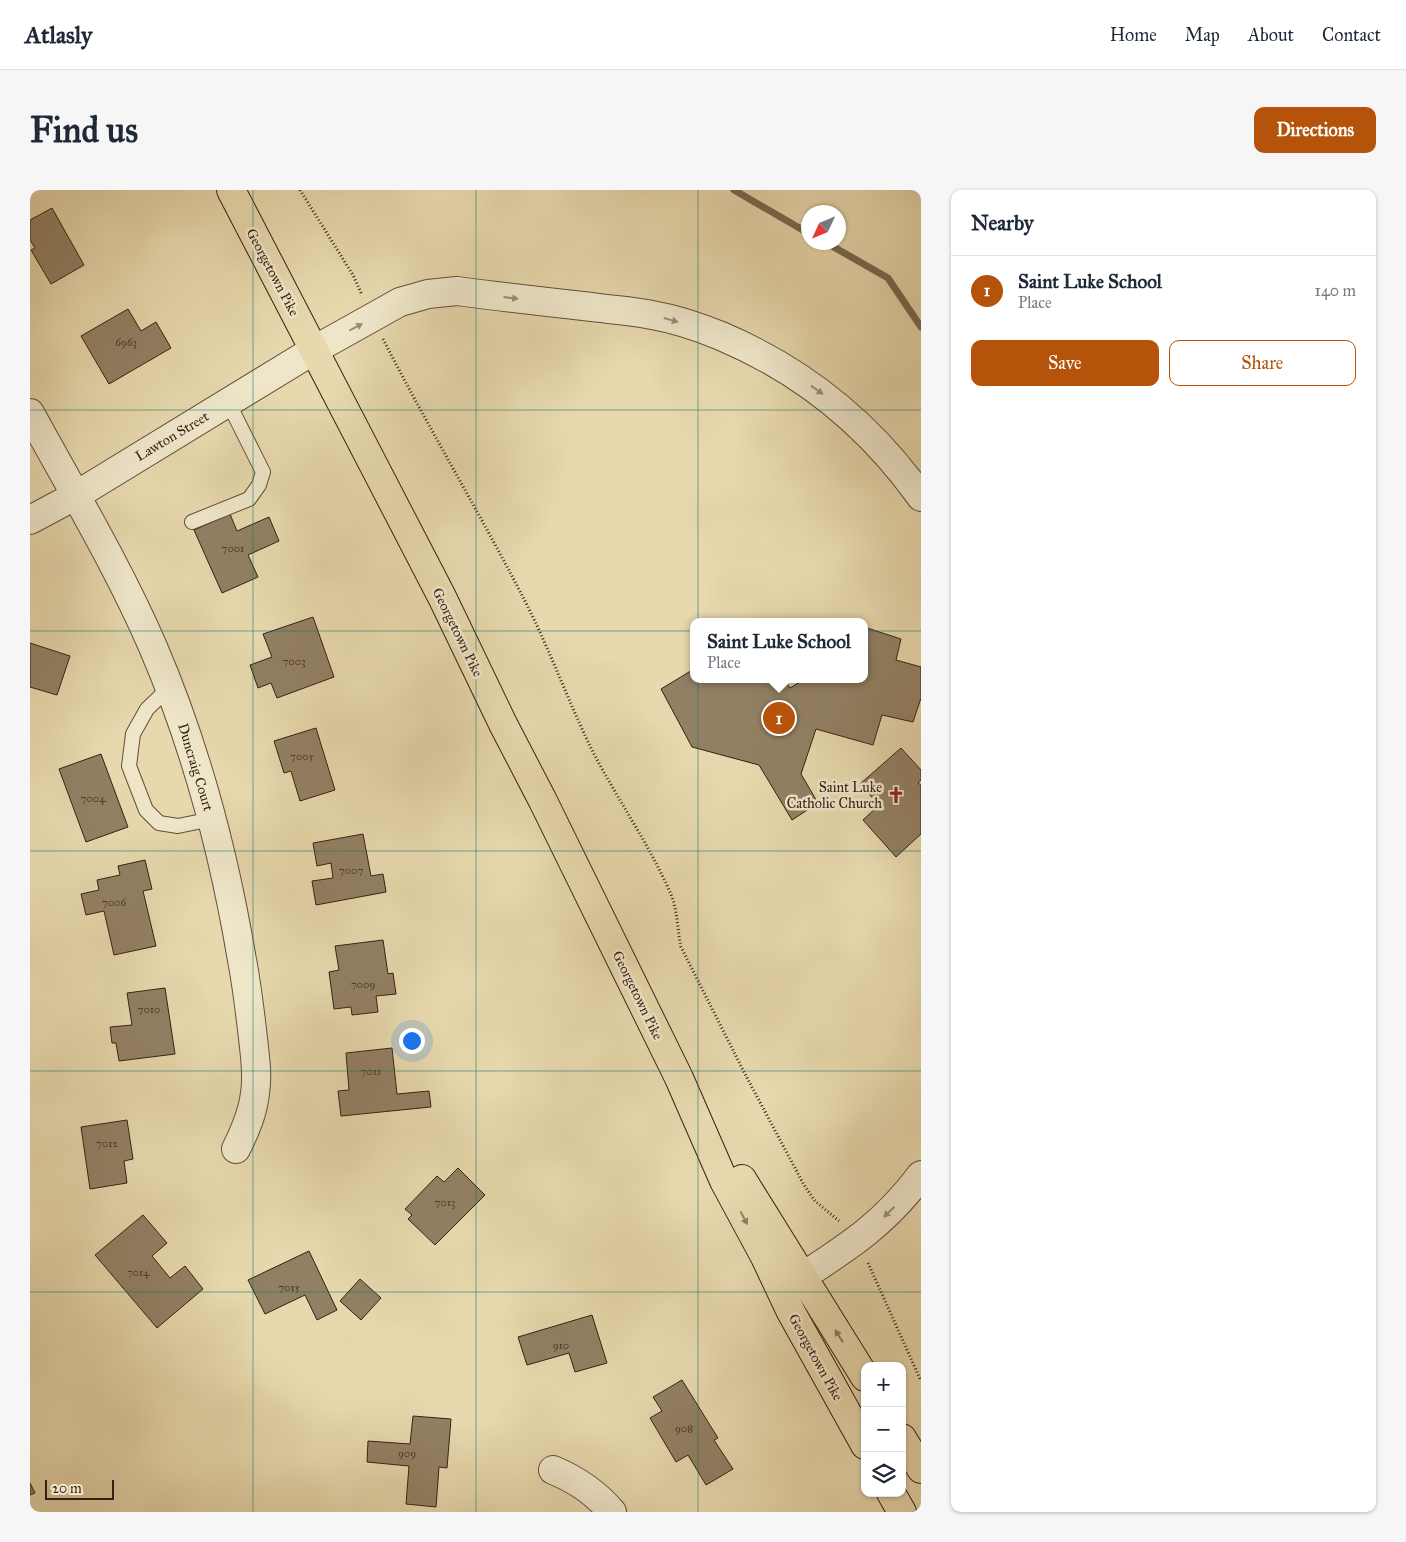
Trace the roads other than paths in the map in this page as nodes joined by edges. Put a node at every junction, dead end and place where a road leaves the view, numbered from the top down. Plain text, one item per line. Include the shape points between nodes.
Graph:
1 (230, 190) edge
2 (314, 350) junction
3 (228, 402) junction
4 (30, 413) edge
5 (75, 496) junction
6 (921, 497) edge
7 (30, 520) edge
8 (192, 522) dead end
9 (169, 688) junction
10 (212, 819) junction
11 (679, 1078) junction
12 (236, 1149) dead end
13 (921, 1175) edge
14 (802, 1277) junction
15 (861, 1371) edge
16 (861, 1438) edge
17 (906, 1444) edge
18 (921, 1468) edge
19 (553, 1470) dead end
20 (893, 1497) edge
21 (612, 1512) edge
22 (902, 1512) edge

1 - 2 main road, Georgetown Pike
2 - 3 street, Lawton Street
2 -> 6 street, Lawton Street via 400,302 428,294 457,292 653,315 702,329 746,347 792,372 833,401 871,435
2 - 11 main road, Georgetown Pike via 442,597
3 - 5 street, Lawton Street
3 - 8 lane via 263,472 249,499
4 - 5 street, Duncraig Court
5 - 7 street, Lawton Street
5 - 9 street, Duncraig Court via 116,572
9 - 10 street, Duncraig Court
9 - 10 lane via 147,709 133,734 129,766 146,810 160,823 178,826
10 - 12 street, Duncraig Court via 234,910 257,1073 249,1121
11 - 14 main road, Georgetown Pike
11 -> 16 main road, Georgetown Pike via 724,1181 791,1312
13 -> 14 street via 904,1198 875,1226
15 -> 14 main road, Georgetown Pike
17 - 18 main road
19 - 21 street via 591,1490
20 - 22 main road

